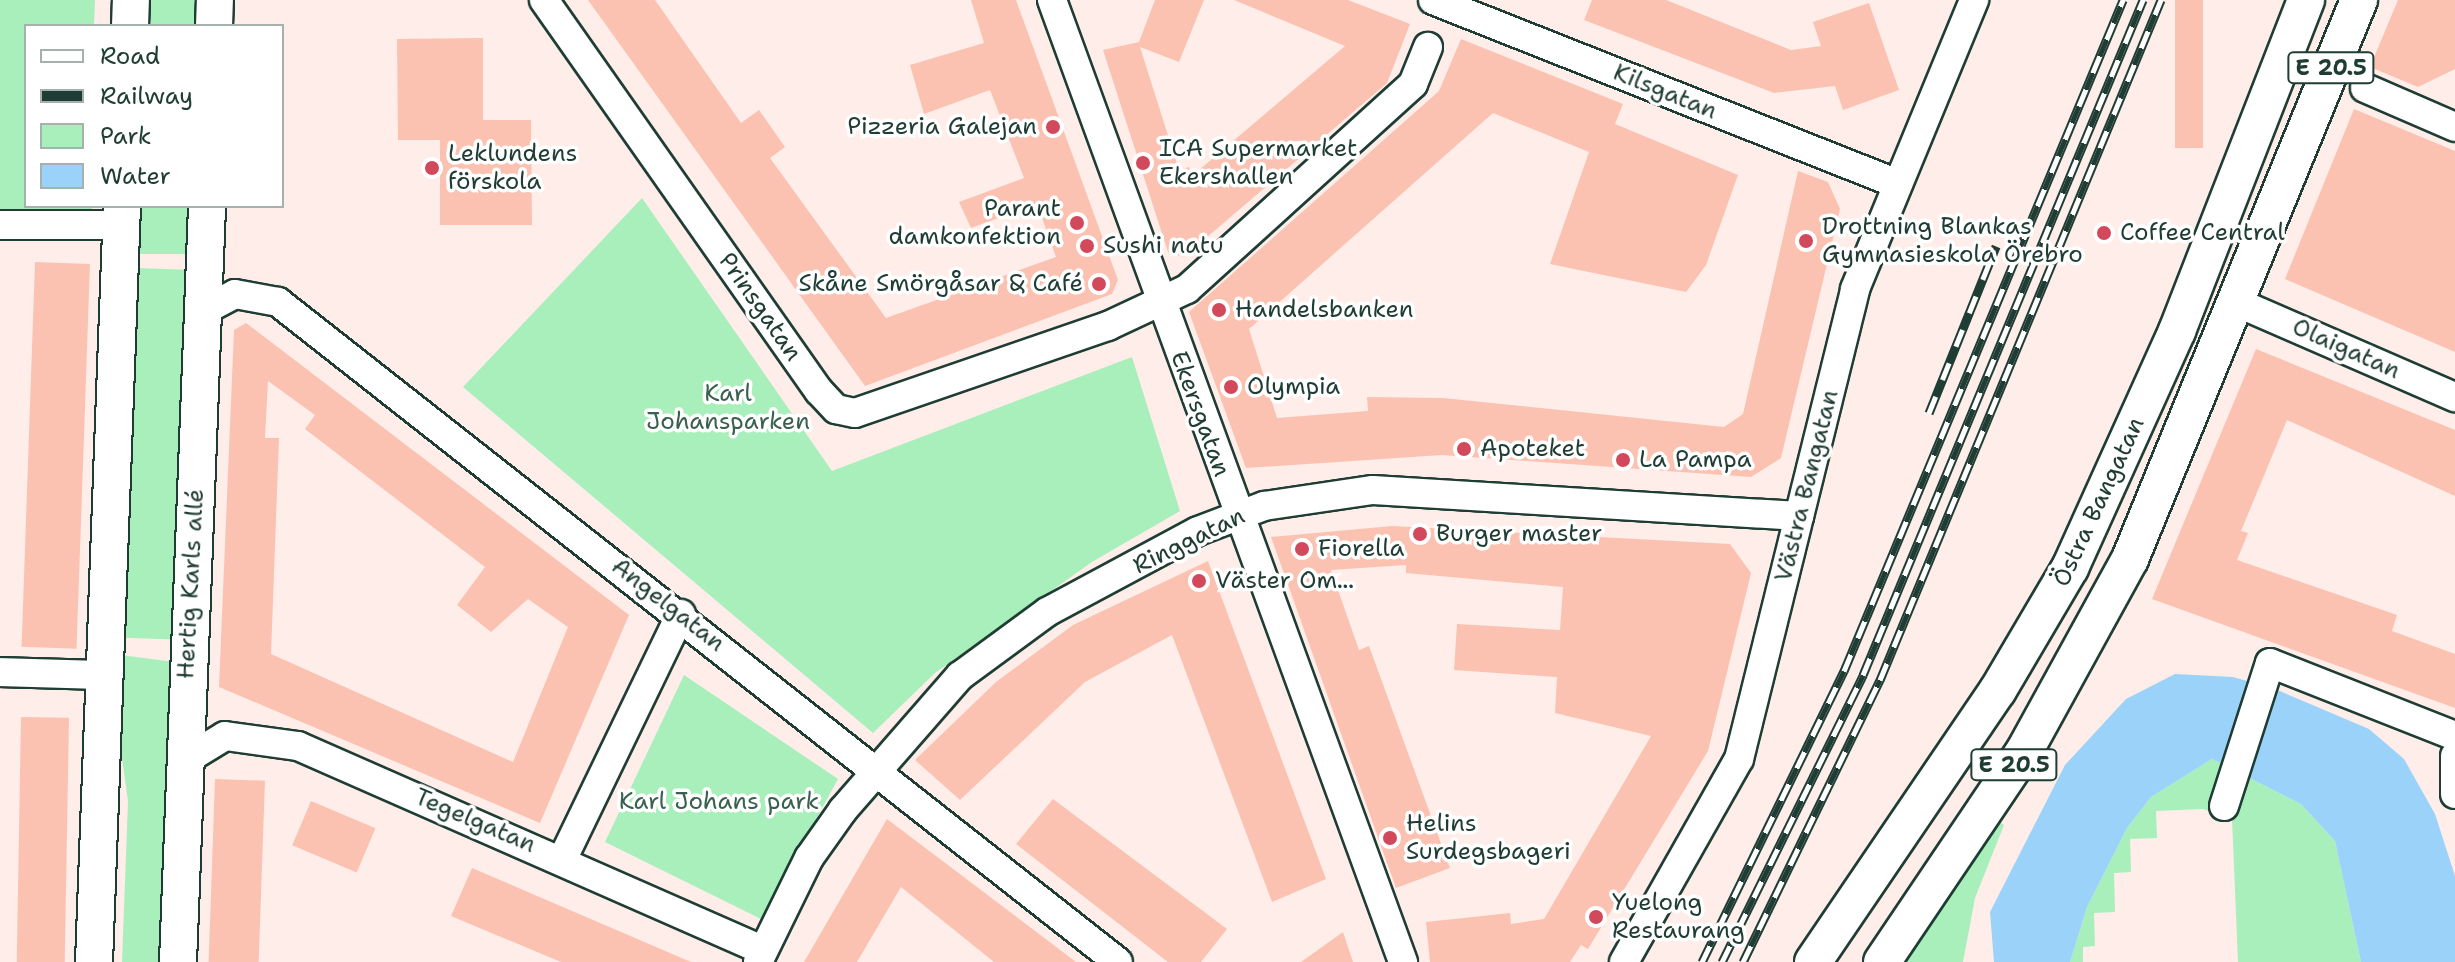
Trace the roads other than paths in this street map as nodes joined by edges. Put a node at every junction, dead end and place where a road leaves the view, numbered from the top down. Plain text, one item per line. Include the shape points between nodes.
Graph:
1 (131, 0) edge
2 (215, 0) edge
3 (544, 0) edge
4 (1052, 0) edge
5 (1433, 0) edge
6 (1974, 0) edge
7 (2306, 0) edge
8 (2359, 0) edge
9 (130, 24) edge
10 (214, 24) edge
11 (1428, 47) dead end
12 (2365, 88) dead end
13 (2455, 127) edge
14 (1898, 184) junction
15 (207, 208) edge
16 (122, 216) edge
17 (0, 225) edge
18 (2196, 285) junction
19 (1157, 300) junction
20 (2236, 302) junction
21 (203, 311) junction
22 (2455, 397) edge
23 (1237, 515) junction
24 (1799, 516) junction
25 (681, 614) junction
26 (0, 672) edge
27 (104, 675) junction
28 (2455, 736) edge
29 (2455, 756) edge
30 (184, 761) junction
31 (871, 773) junction
32 (2455, 794) edge
33 (2224, 806) dead end
34 (563, 858) junction
35 (760, 956) edge
36 (94, 962) edge
37 (178, 962) edge
38 (1118, 962) edge
39 (1403, 962) edge
40 (1624, 962) edge
41 (1813, 962) edge
42 (1882, 962) edge

1 - 9 main road
2 - 10 main road
3 - 19 street, Prinsgatan via 836,409 872,412 1108,326
4 - 19 street, Ekersgatan
5 - 14 street, Kilsgatan
6 - 14 street, Västra Bangatan
7 - 18 main road, Östra Bangatan / E 20.5
8 - 20 main road, Östra Bangatan / E 20.5
11 - 19 street, Prinsgatan via 1413,84 1187,289
12 - 13 street
14 - 24 street, Västra Bangatan via 1855,289
15 - 21 main road, Hertig Karls allé
16 - 17 street
16 - 27 main road
18 - 20 main road
18 - 41 main road, Östra Bangatan / E 20.5 via 2083,541 2031,638
19 - 23 street, Ekersgatan
20 - 22 street, Olaigatan
20 - 42 main road, Östra Bangatan / E 20.5 via 2135,546 2075,664
21 - 25 street, Angelgatan via 235,294 278,302
21 - 30 main road, Hertig Karls allé
23 - 24 street, Ringgatan via 1373,490
23 - 31 street, Ringgatan via 1013,635 960,676
23 - 39 street, Ekersgatan
24 - 40 street, Västra Bangatan via 1739,759
25 - 31 street, Angelgatan
25 - 34 street
26 - 27 street
27 - 36 main road
28 - 33 street via 2270,663
29 - 32 street
30 - 34 street, Tegelgatan via 225,736 298,746
30 - 37 main road, Hertig Karls allé
31 - 35 street, Ringgatan via 809,858
31 - 38 street, Angelgatan
34 - 35 street, Tegelgatan

